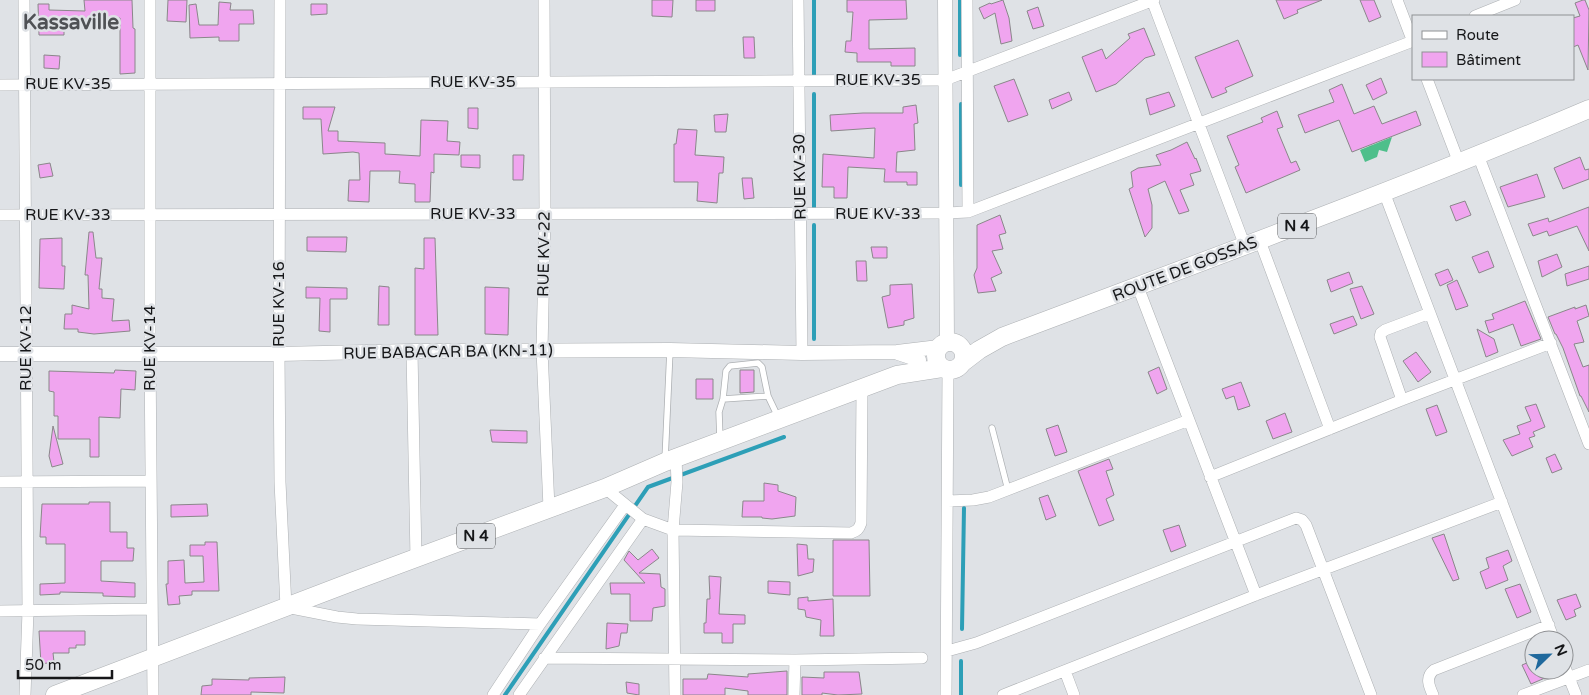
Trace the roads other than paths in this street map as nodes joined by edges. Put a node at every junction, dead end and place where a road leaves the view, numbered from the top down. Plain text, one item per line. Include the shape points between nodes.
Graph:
1 (24, 0) edge
2 (150, 0) edge
3 (280, 0) edge
4 (544, 0) edge
5 (798, 0) edge
6 (945, 0) edge
7 (967, 0) edge
8 (1153, 0) edge
9 (1396, 0) edge
10 (1515, 0) edge
11 (1477, 15) edge
12 (1412, 39) edge
13 (1412, 41) edge
14 (967, 72) junction
15 (945, 80) junction
16 (1427, 80) edge
17 (799, 81) junction
18 (544, 82) junction
19 (280, 83) junction
20 (24, 84) junction
21 (150, 84) junction
22 (0, 85) edge
23 (1589, 108) edge
24 (1199, 122) junction
25 (1478, 155) junction
26 (1459, 163) junction
27 (1384, 192) junction
28 (968, 212) junction
29 (946, 213) junction
30 (545, 214) junction
31 (800, 214) junction
32 (0, 215) edge
33 (25, 215) junction
34 (150, 215) junction
35 (280, 215) junction
36 (1253, 243) junction
37 (1138, 287) junction
38 (1430, 313) junction
39 (1002, 337) junction
40 (1551, 343) junction
41 (944, 346) junction
42 (542, 350) junction
43 (670, 350) junction
44 (412, 351) junction
45 (897, 352) junction
46 (0, 354) edge
47 (150, 354) junction
48 (279, 354) junction
49 (802, 354) junction
50 (26, 355) junction
51 (919, 360) junction
52 (951, 367) junction
53 (897, 376) junction
54 (1455, 380) junction
55 (862, 389) junction
56 (768, 396) junction
57 (723, 400) junction
58 (1402, 400) junction
59 (780, 420) junction
60 (1188, 420) junction
61 (992, 428) dead end
62 (1330, 429) junction
63 (720, 442) junction
64 (1589, 444) edge
65 (672, 463) junction
66 (1210, 477) junction
67 (151, 481) junction
68 (0, 482) edge
69 (27, 482) junction
70 (605, 488) junction
71 (1008, 490) junction
72 (948, 501) junction
73 (1502, 502) junction
74 (627, 506) junction
75 (549, 508) junction
76 (641, 517) junction
77 (673, 530) junction
78 (1236, 541) junction
79 (416, 559) junction
80 (1323, 570) junction
81 (1256, 595) junction
82 (286, 607) junction
83 (152, 609) junction
84 (0, 611) edge
85 (28, 611) junction
86 (540, 624) junction
87 (1549, 625) junction
88 (1551, 630) edge
89 (946, 651) junction
90 (153, 658) junction
91 (544, 658) junction
92 (922, 658) dead end
93 (674, 659) junction
94 (795, 660) junction
95 (1589, 670) edge
96 (1066, 671) junction
97 (1574, 676) edge
98 (1564, 680) edge
99 (1570, 680) edge
100 (1034, 689) edge
101 (25, 695) edge
102 (56, 695) edge
103 (153, 695) edge
104 (492, 695) edge
105 (519, 695) edge
106 (675, 695) edge
107 (794, 695) edge
108 (946, 695) edge
109 (1004, 695) edge
110 (1074, 695) edge
111 (1371, 695) edge
112 (1433, 695) edge
113 (1523, 695) edge
114 (1576, 695) edge

1 - 20 street, RUE KV-12
2 - 21 street, RUE KV-14
3 - 19 street, RUE KV-16
4 - 18 street, RUE KV-22
5 - 17 street, RUE KV-30
6 - 15 street
7 - 14 street
8 - 14 street, RUE KV-35
8 - 24 street
9 - 12 street
10 - 11 street
13 - 24 street, RUE KV-33
14 - 15 street, RUE KV-35
14 - 28 street
15 - 17 street, RUE KV-35
15 - 29 street
16 - 26 street
17 - 18 street, RUE KV-35
17 - 31 street, RUE KV-30
18 - 19 street, RUE KV-35
18 - 30 street, RUE KV-22
19 - 21 street, RUE KV-35
19 - 35 street, RUE KV-16
20 - 21 street, RUE KV-35
20 - 22 street, RUE KV-35
20 - 33 street, RUE KV-12
21 - 34 street, RUE KV-14
23 - 25 main road, ROUTE DE GOSSAS / N 4
24 - 28 street, RUE KV-33
24 - 36 street
25 - 26 main road, ROUTE DE GOSSAS / N 4
25 - 40 street
26 - 27 main road, ROUTE DE GOSSAS / N 4
27 - 36 main road, ROUTE DE GOSSAS / N 4
27 - 38 street
28 - 29 street, RUE KV-33
29 - 31 street, RUE KV-33
29 - 41 street
30 - 31 street, RUE KV-33
30 - 35 street, RUE KV-33
30 - 42 street, RUE KV-22
31 - 49 street, RUE KV-30
32 - 33 street, RUE KV-33
33 - 34 street, RUE KV-33
33 - 50 street, RUE KV-12
34 - 35 street, RUE KV-33
34 - 47 street, RUE KV-14
35 - 48 street, RUE KV-16
36 - 37 main road, ROUTE DE GOSSAS / N 4
36 - 62 street
37 - 39 main road, ROUTE DE GOSSAS / N 4
37 - 60 street
38 - 54 street
38 - 58 street via 1381,332
39 - 41 main road, N 4
39 - 52 main road, N 4
40 - 54 street
40 - 64 street
41 - 45 street, RUE BABACAR BA (KN-11)
41 - 51 main road, N 4
41 - 52 main road via 936,361
41 - 52 main road via 963,352
42 - 43 street, RUE BABACAR BA (KN-11)
42 - 44 street, RUE BABACAR BA (KN-11)
42 - 75 street, RUE KV-22
43 - 49 street, RUE BABACAR BA (KN-11)
43 - 65 lane
44 - 48 street, RUE BABACAR BA (KN-11)
44 - 79 street
45 - 49 street, RUE BABACAR BA (KN-11)
45 - 51 street
46 - 50 street, RUE BABACAR BA (KN-11)
47 - 48 street, RUE BABACAR BA (KN-11)
47 - 50 street, RUE BABACAR BA (KN-11)
47 - 67 street, RUE KV-14
48 - 82 street, RUE KV-16 via 280,482
50 - 69 street, RUE KV-12
51 - 53 main road, N 4
52 - 53 main road, N 4
52 - 72 street
53 - 55 main road, N 4
54 - 58 street
54 - 73 street
55 - 59 main road, N 4
55 - 77 street via 861,523 855,532
56 - 57 lane
56 - 57 lane via 758,363 730,366 726,371
56 - 59 lane
57 - 63 lane via 719,412
58 - 62 street
59 - 63 main road, N 4
60 - 66 street
60 - 71 street
61 - 71 lane
62 - 66 street
63 - 65 main road, N 4
65 - 70 main road, N 4
65 - 77 street via 677,482
66 - 78 street
67 - 69 street
67 - 83 street, RUE KV-14
68 - 69 street
69 - 85 street, RUE KV-12
70 - 74 street
70 - 75 main road, N 4
71 - 72 street via 979,499
72 - 89 street
73 - 80 street
73 - 87 street
74 - 76 street
74 - 86 street
75 - 79 main road, N 4
76 - 77 street
76 - 91 street
77 - 93 street
78 - 80 street via 1296,518 1306,525
78 - 81 street
78 - 89 street via 976,643
79 - 82 main road, N 4
80 - 81 street
80 - 111 street
81 - 96 street
82 - 86 street via 357,619
82 - 90 main road, N 4
83 - 85 street
83 - 90 street, RUE KV-14
84 - 85 street
85 - 101 street, RUE KV-12
86 - 104 street
87 - 88 street
87 - 112 street via 1434,670 1428,678
89 - 108 street
90 - 102 main road, N 4
90 - 103 street, RUE KV-14
91 - 93 street
91 - 105 street
92 - 94 street
93 - 94 street
93 - 106 street
94 - 107 street
95 - 97 street
96 - 100 street
96 - 110 street
98 - 113 street
99 - 114 street
100 - 109 street

